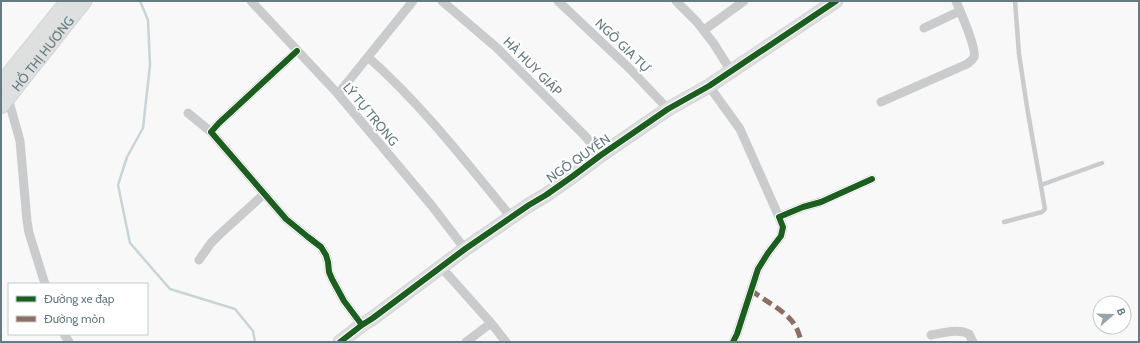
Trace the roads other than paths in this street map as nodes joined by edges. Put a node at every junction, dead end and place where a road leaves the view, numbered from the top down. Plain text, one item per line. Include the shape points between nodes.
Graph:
1 (68, 1) edge
2 (84, 1) edge
3 (251, 1) edge
4 (413, 1) edge
5 (442, 1) edge
6 (558, 1) edge
7 (676, 1) edge
8 (744, 1) edge
9 (836, 1) edge
10 (956, 1) edge
11 (1015, 1) edge
12 (960, 11) junction
13 (924, 28) dead end
14 (704, 30) junction
15 (297, 51) junction
16 (368, 57) junction
17 (731, 71) junction
18 (2, 81) edge
19 (708, 86) junction
20 (338, 94) junction
21 (4, 102) edge
22 (881, 102) dead end
23 (668, 109) junction
24 (188, 112) dead end
25 (211, 132) junction
26 (601, 155) junction
27 (1102, 163) dead end
28 (872, 179) dead end
29 (1042, 185) junction
30 (264, 194) junction
31 (511, 217) junction
32 (779, 217) junction
33 (1004, 222) dead end
34 (465, 249) junction
35 (199, 260) dead end
36 (442, 268) junction
37 (45, 283) edge
38 (491, 323) junction
39 (362, 325) junction
40 (931, 335) dead end
41 (340, 342) edge
42 (466, 342) edge
43 (506, 342) edge
44 (732, 342) edge
45 (973, 342) edge

1 - 18 main road, HỒ THỊ HƯƠNG
2 - 21 main road, HỒ THỊ HƯƠNG
3 - 15 street, LÝ TỰ TRỌNG
4 - 16 street
5 - 26 street, HÀ HUY GIÁP via 496,47
6 - 23 street, NGÔ GIA TỰ
7 - 14 street
8 - 14 street
9 - 17 street, NGÔ QUYỀN
10 - 12 street
11 - 29 lane via 1026,107
12 - 13 street
12 - 22 street via 974,52 972,60
14 - 17 street
15 - 20 street, LÝ TỰ TRỌNG
15 - 25 street
16 - 20 street
16 - 31 street via 430,119
17 - 19 street, NGÔ QUYỀN
19 - 23 street, NGÔ QUYỀN
19 - 32 street via 740,129
20 - 34 street, LÝ TỰ TRỌNG
21 - 37 street via 20,141 28,227
23 - 26 street, NGÔ QUYỀN
24 - 25 street
25 - 30 street
26 - 31 street, NGÔ QUYỀN
27 - 29 lane
28 - 32 street via 821,202
29 - 33 lane via 1045,210
30 - 35 street via 211,243
30 - 39 street via 286,219 321,247 326,255 332,279
31 - 34 street, NGÔ QUYỀN
32 - 44 street via 783,228 781,236 758,269 737,334
34 - 36 street, NGÔ QUYỀN
36 - 38 street
36 - 39 street, NGÔ QUYỀN
38 - 42 street
38 - 43 street
39 - 41 street, NGÔ QUYỀN
40 - 45 street via 960,331 969,334

